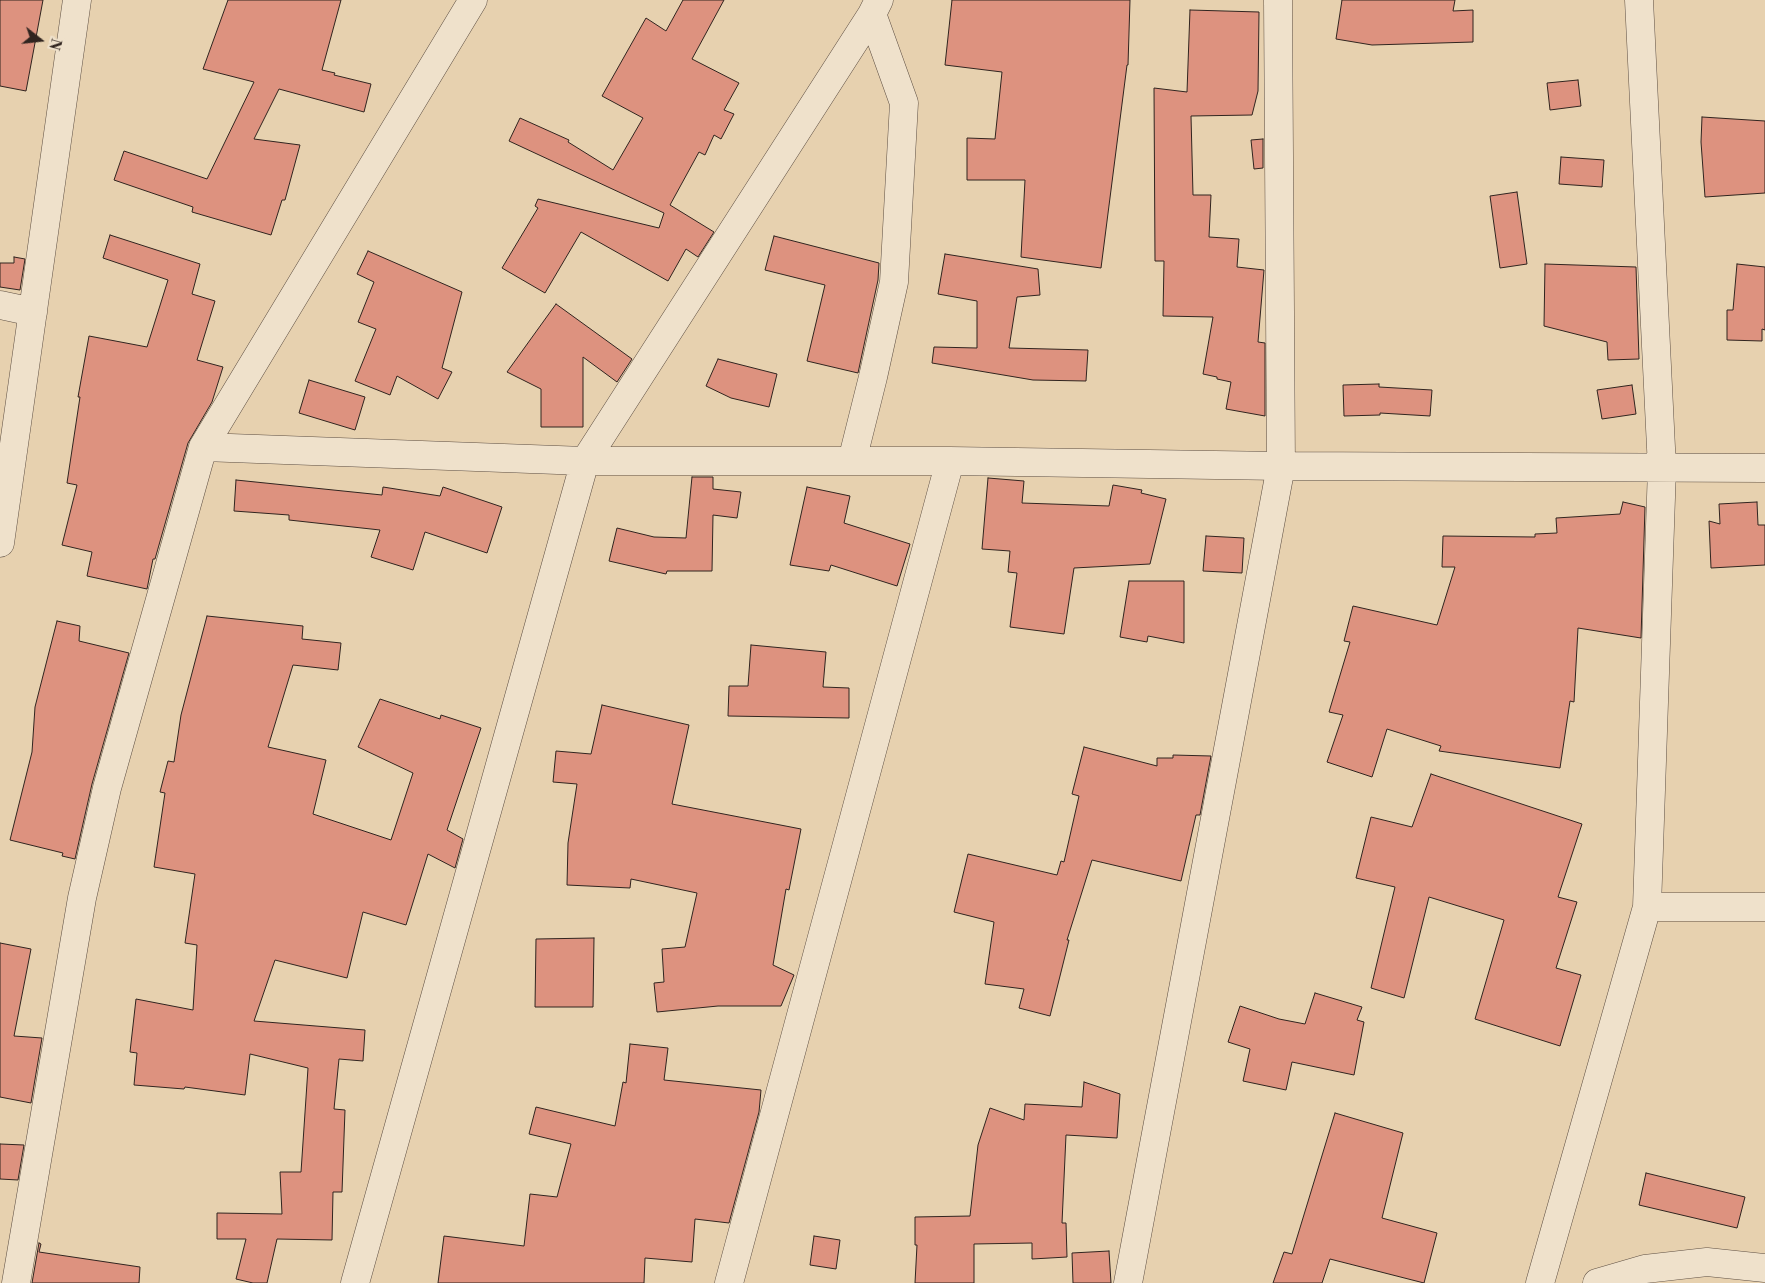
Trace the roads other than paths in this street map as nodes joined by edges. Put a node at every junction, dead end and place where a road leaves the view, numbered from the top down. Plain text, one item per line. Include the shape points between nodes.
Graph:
1 (77, 0) edge
2 (473, 0) edge
3 (1278, 0) edge
4 (1639, 0) edge
5 (875, 7) edge
6 (0, 306) edge
7 (33, 312) junction
8 (203, 448) junction
9 (950, 460) junction
10 (585, 461) junction
11 (852, 461) junction
12 (1281, 466) junction
13 (1662, 468) junction
14 (1765, 468) edge
15 (0, 542) edge
16 (1648, 907) junction
17 (1765, 907) edge
18 (1765, 1268) edge
19 (16, 1283) edge
20 (355, 1283) edge
21 (729, 1283) edge
22 (1128, 1283) edge
23 (1540, 1283) edge
24 (1597, 1283) edge

1 - 7 street
2 - 8 street
3 - 12 street
4 - 13 street
5 - 10 street
5 - 11 street via 904,103 894,282
6 - 7 street
7 - 15 street
8 - 10 street
8 - 19 street via 108,788 82,898
9 - 11 street
9 - 12 street
9 - 21 street
10 - 11 street
10 - 20 street
12 - 13 street
12 - 22 street
13 - 14 street
13 - 16 street
16 - 17 street
16 - 23 street
18 - 24 street via 1707,1262 1646,1270

